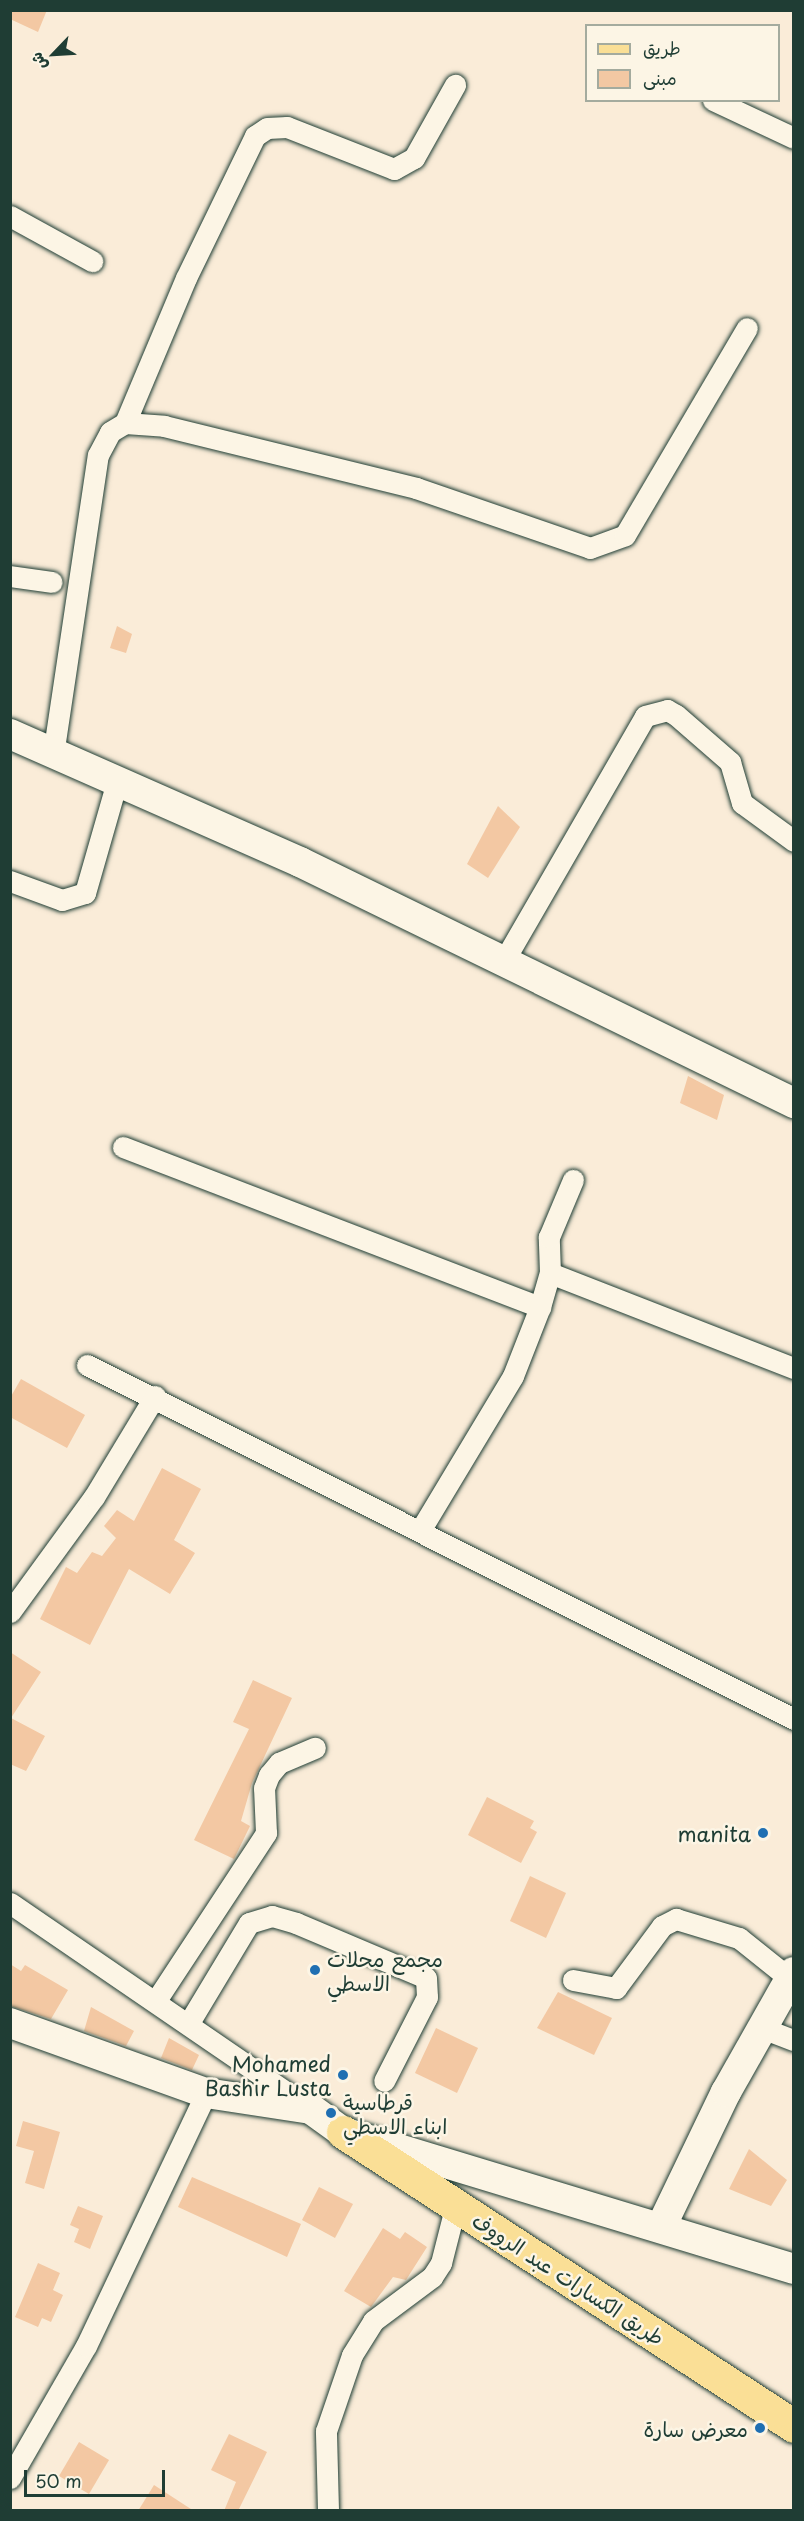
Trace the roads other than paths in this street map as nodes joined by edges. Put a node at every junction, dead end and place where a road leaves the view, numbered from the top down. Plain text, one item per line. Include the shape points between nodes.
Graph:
1 (455, 85) dead end
2 (718, 102) edge
3 (794, 138) edge
4 (10, 216) edge
5 (92, 261) dead end
6 (747, 328) dead end
7 (126, 423) junction
8 (10, 576) edge
9 (52, 582) dead end
10 (10, 734) edge
11 (53, 755) junction
12 (116, 785) junction
13 (794, 841) edge
14 (10, 881) edge
15 (502, 964) junction
16 (794, 1103) edge
17 (123, 1148) dead end
18 (573, 1180) dead end
19 (550, 1273) junction
20 (540, 1307) junction
21 (87, 1365) dead end
22 (794, 1368) edge
23 (155, 1396) junction
24 (420, 1531) junction
25 (10, 1612) edge
26 (794, 1719) edge
27 (315, 1748) dead end
28 (10, 1904) edge
29 (791, 1975) edge
30 (573, 1980) dead end
31 (158, 2000) junction
32 (190, 2021) junction
33 (10, 2023) edge
34 (762, 2028) junction
35 (794, 2040) edge
36 (384, 2081) dead end
37 (206, 2093) junction
38 (311, 2109) junction
39 (343, 2132) junction
40 (456, 2204) junction
41 (661, 2227) junction
42 (794, 2269) edge
43 (794, 2426) edge
44 (10, 2478) edge
45 (328, 2511) edge

1 - 7 street via 414,158 394,169 287,127 267,128 255,136 186,278
2 - 3 street
4 - 5 street
6 - 7 street via 626,535 590,548 416,488 164,426
7 - 11 street via 111,432 98,455
8 - 9 street
10 - 11 street
11 - 12 street
12 - 14 street via 85,893 62,900
12 - 15 street via 300,862
13 - 15 street via 742,803 735,769 676,715 667,710 645,716
15 - 16 street
17 - 20 street
18 - 19 street via 549,1237
19 - 20 street
19 - 22 street
20 - 24 street via 513,1376
21 - 23 street
23 - 24 street
23 - 25 street via 94,1497
24 - 26 street
27 - 31 street via 279,1763 269,1775 264,1788 266,1833
28 - 31 street
29 - 30 street via 739,1938 676,1919 662,1926 616,1988
29 - 34 street
31 - 32 street
32 - 36 street via 249,1923 272,1916 296,1923 426,1978 427,1997
32 - 38 street
33 - 37 street
34 - 35 street
34 - 41 street
37 - 38 street
37 - 44 street via 86,2346
38 - 39 street
39 - 40 main road, طريق الكسارات عبد الرووف
39 - 41 street
40 - 43 main road, طريق الكسارات عبد الرووف
40 - 45 street via 441,2263 432,2277 373,2321 352,2355 326,2432
41 - 42 street

